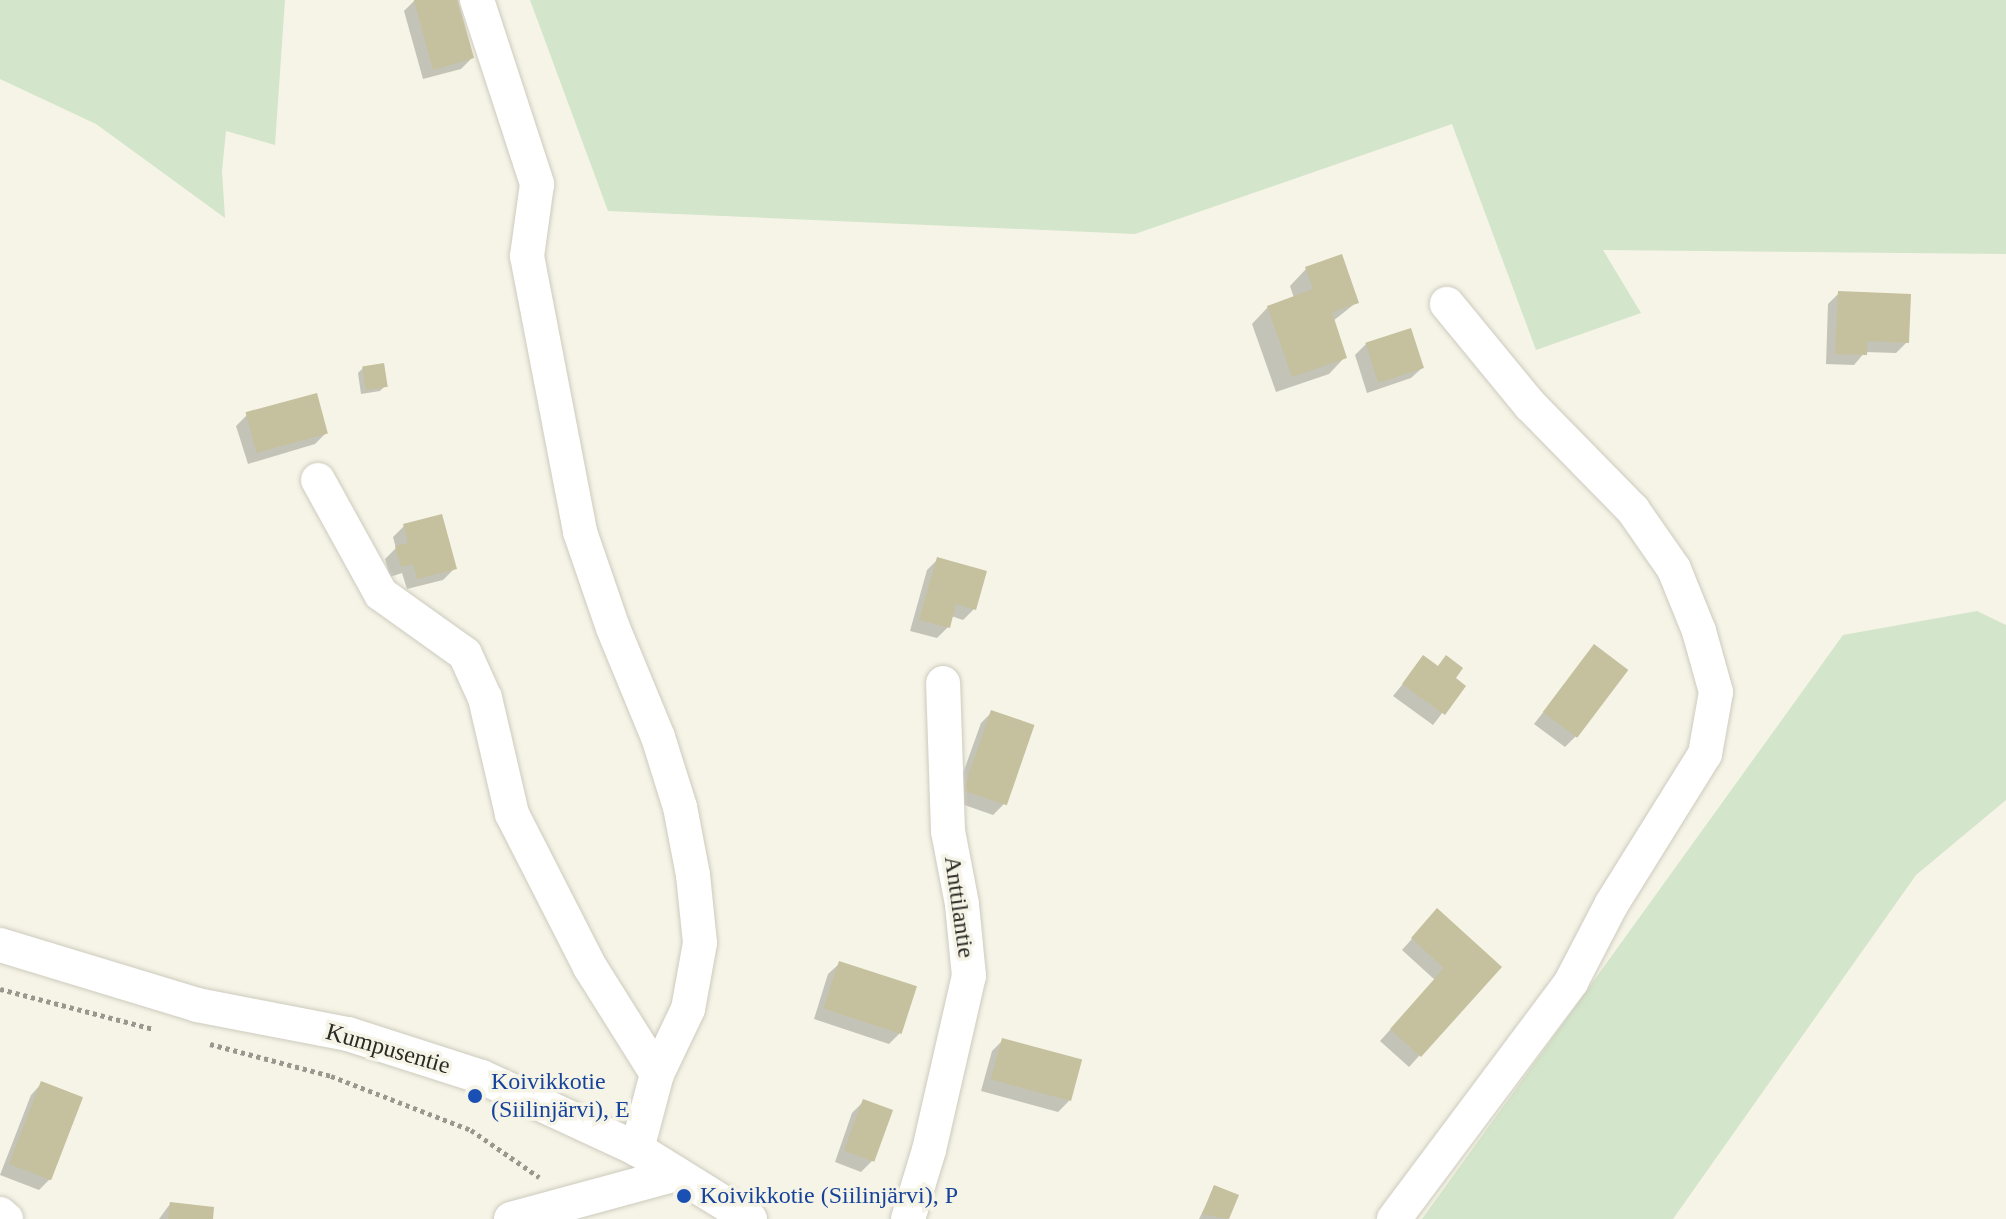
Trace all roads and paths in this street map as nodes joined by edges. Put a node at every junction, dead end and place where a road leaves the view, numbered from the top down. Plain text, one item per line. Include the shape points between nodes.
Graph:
1 (477, 0) edge
2 (1447, 304) dead end
3 (318, 480) dead end
4 (943, 683) dead end
5 (0, 945) edge
6 (0, 989) edge
7 (161, 1031) dead end
8 (208, 1043) dead end
9 (657, 1074) junction
10 (637, 1149) junction
11 (677, 1174) junction
12 (574, 1202) junction
13 (0, 1214) edge
14 (6, 1219) edge
15 (511, 1219) edge
16 (750, 1219) edge
17 (908, 1219) edge
18 (1394, 1219) edge

1 - 9 street via 537,184 527,256 580,532 658,737 680,807 693,875 700,943 688,1009
2 - 18 street via 1530,405 1633,510 1674,569 1716,692 1705,754 1611,905 1571,982
3 - 9 street via 381,594 465,654 485,698 512,814 590,967
4 - 17 street, Anttilantie via 948,831 969,976
5 - 10 street, Kumpusentie via 197,1005 348,1034 482,1077
6 - 7 path
8 - 12 path via 331,1076 471,1130
9 - 10 street
10 - 11 street, Kumpusentie
11 - 12 street
11 - 16 street, Kumpusentie
12 - 15 street
13 - 14 street

